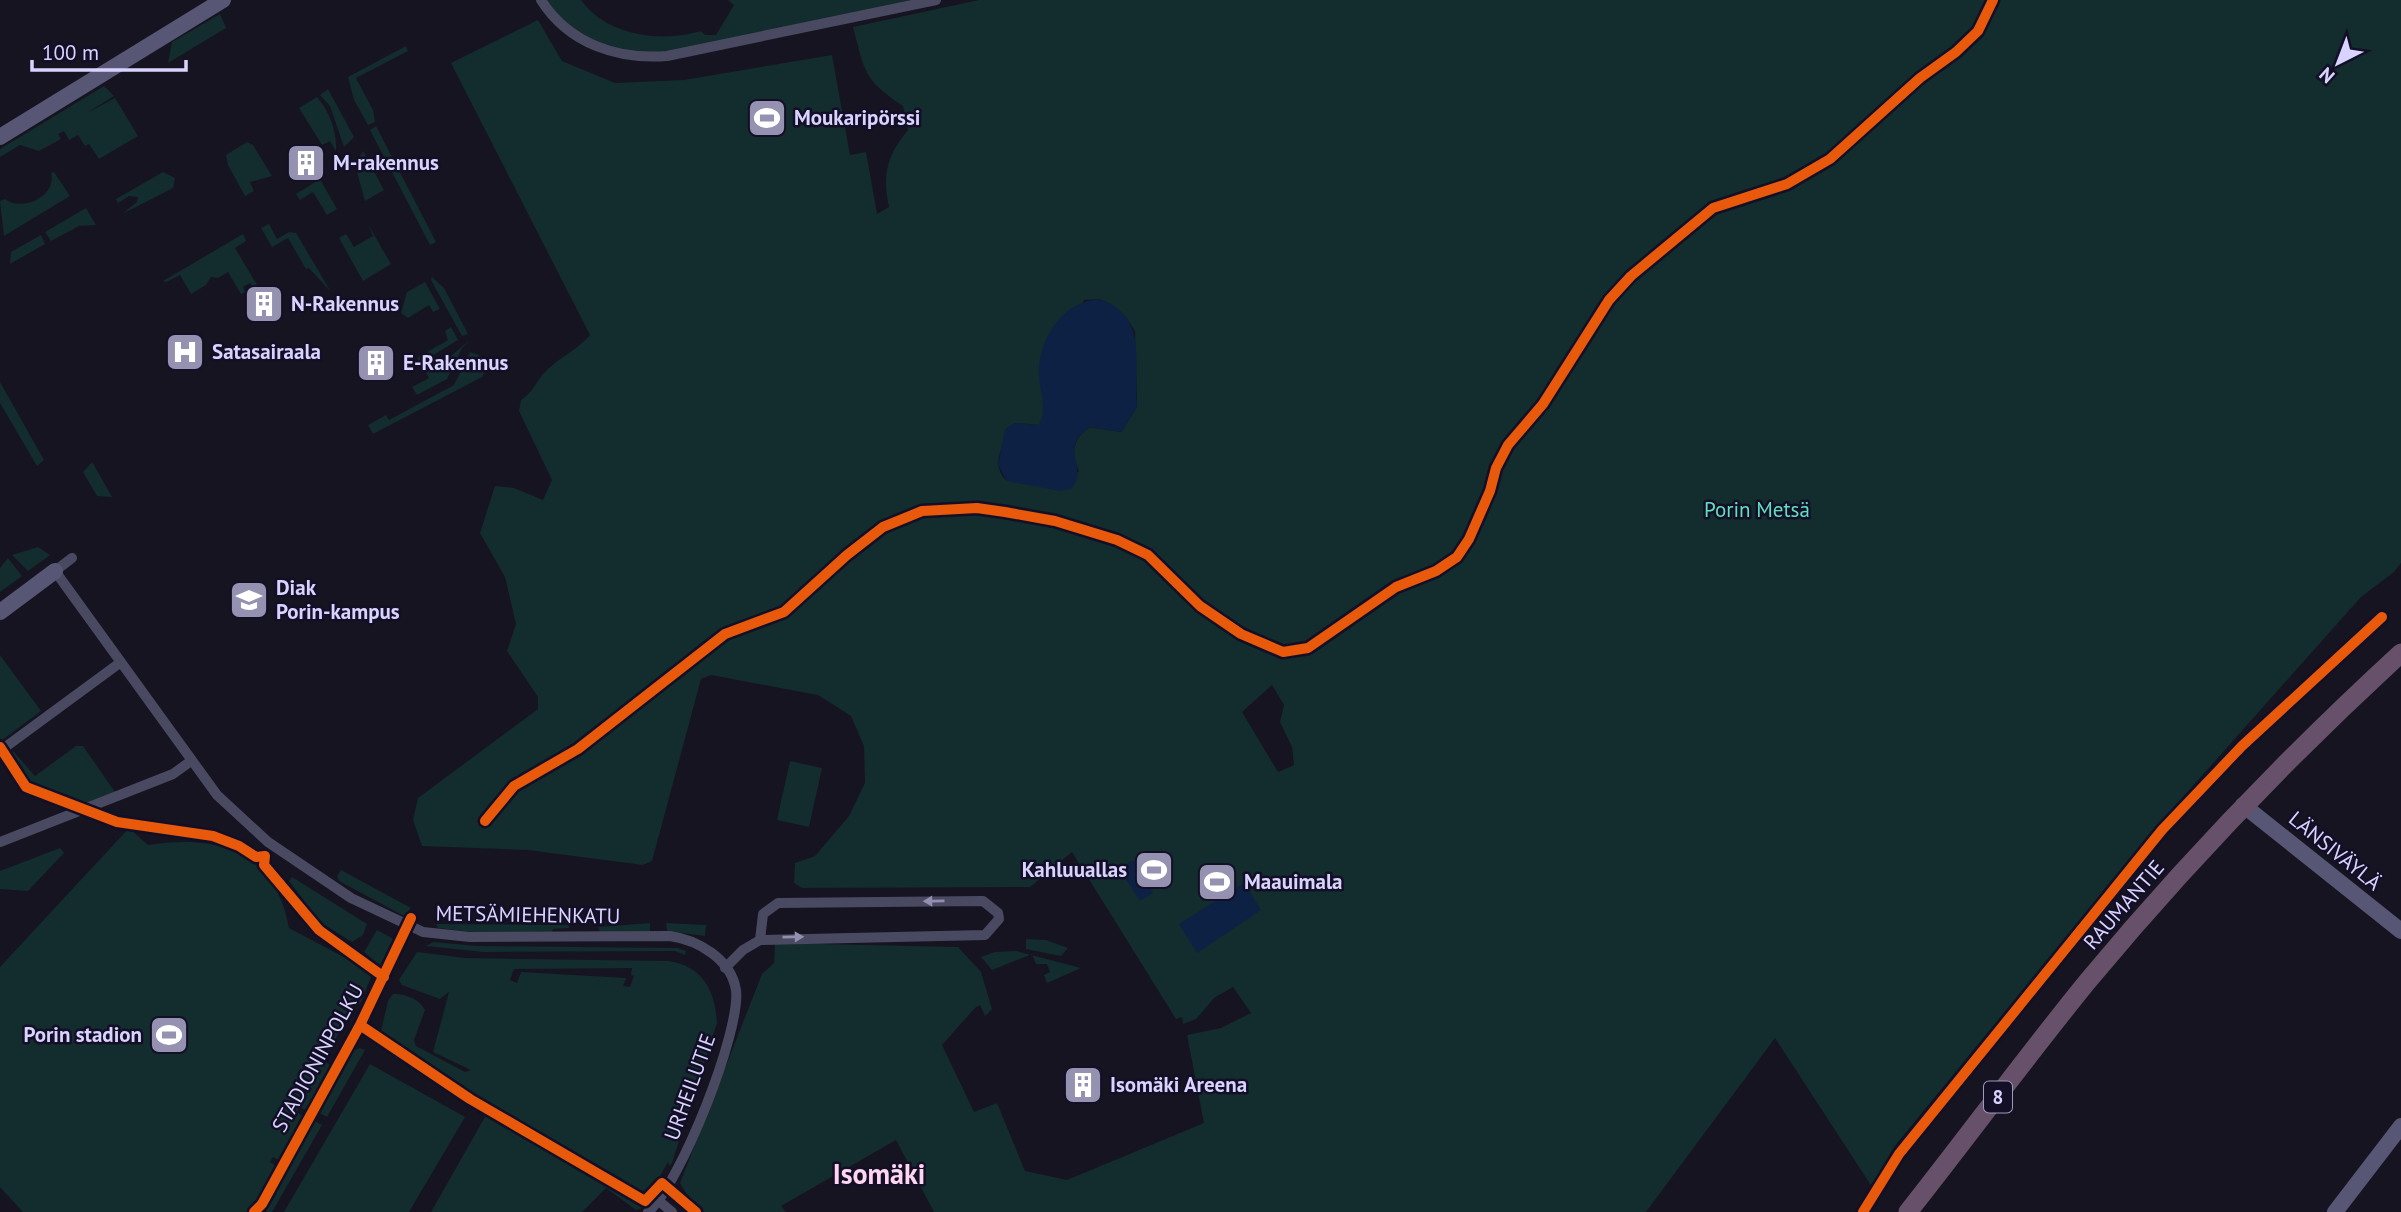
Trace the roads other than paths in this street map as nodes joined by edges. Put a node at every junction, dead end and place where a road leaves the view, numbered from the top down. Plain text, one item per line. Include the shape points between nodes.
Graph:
1 (223, 0) edge
2 (541, 0) edge
3 (936, 0) edge
4 (201, 6) edge
5 (0, 137) edge
6 (72, 558) dead end
7 (55, 571) junction
8 (0, 612) edge
9 (2401, 653) edge
10 (121, 663) junction
11 (0, 751) edge
12 (191, 761) junction
13 (2243, 805) junction
14 (0, 842) edge
15 (2401, 931) edge
16 (760, 940) junction
17 (725, 968) junction
18 (2401, 1126) edge
19 (659, 1201) junction
20 (648, 1212) edge
21 (672, 1212) edge
22 (1908, 1212) edge
23 (2335, 1212) edge

1 - 4 main road
2 - 3 street via 561,25 577,36 616,54 639,58
4 - 5 main road
6 - 7 street
7 - 8 main road
7 - 10 street, METSÄMIEHENKATU
9 - 13 highway, RAUMANTIE / 8
10 - 11 street
10 - 12 street, METSÄMIEHENKATU
12 - 14 street via 173,774
12 - 17 street, METSÄMIEHENKATU via 238,817 268,842 351,898 406,927 470,937 670,936 704,947
13 - 15 main road, LÄNSIVÄYLÄ
13 - 22 highway, RAUMANTIE / 8 via 2087,983
16 -> 16 street via 985,935 999,919 983,901 778,903 762,914
16 - 17 street
17 - 19 street, URHEILUTIE via 736,990 733,1025 683,1161
18 - 23 main road
19 - 20 street, URHEILUTIE
19 - 21 street

